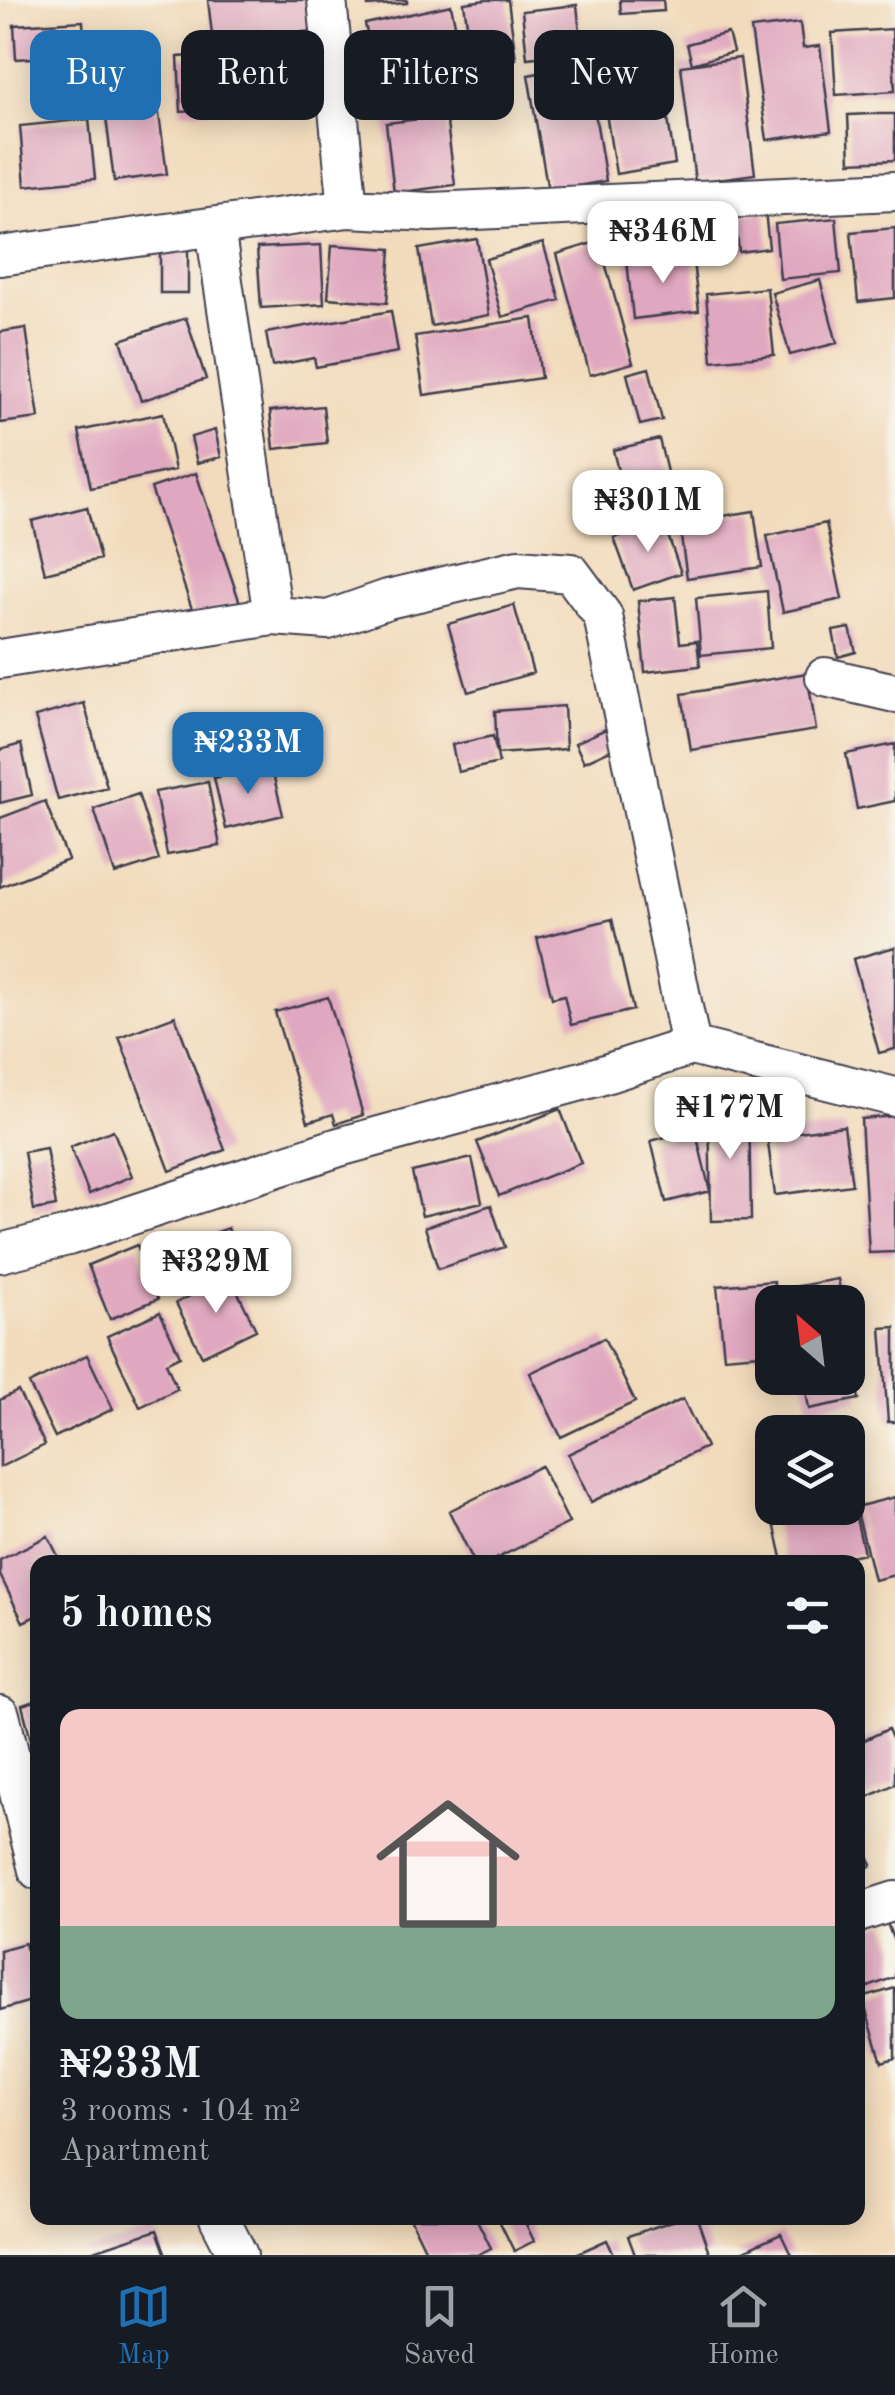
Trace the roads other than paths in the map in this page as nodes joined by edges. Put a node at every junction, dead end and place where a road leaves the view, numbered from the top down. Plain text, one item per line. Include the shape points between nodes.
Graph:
1 (328, 0) edge
2 (895, 191) edge
3 (348, 208) junction
4 (214, 228) junction
5 (0, 256) edge
6 (273, 616) junction
7 (0, 659) edge
8 (826, 677) dead end
9 (895, 693) edge
10 (691, 1046) junction
11 (895, 1096) edge
12 (0, 1253) edge
13 (0, 1714) edge
14 (30, 1837) edge
15 (895, 1902) edge
16 (865, 1911) edge
17 (223, 2225) edge
18 (238, 2255) edge

1 - 3 street
2 - 3 street via 431,212
3 - 4 street
4 - 5 street
4 - 6 street
6 - 7 street
6 - 10 street via 328,620 518,569 571,573 603,616
8 - 9 street
10 - 11 street
10 - 12 street
13 - 14 street
15 - 16 street
17 - 18 street

